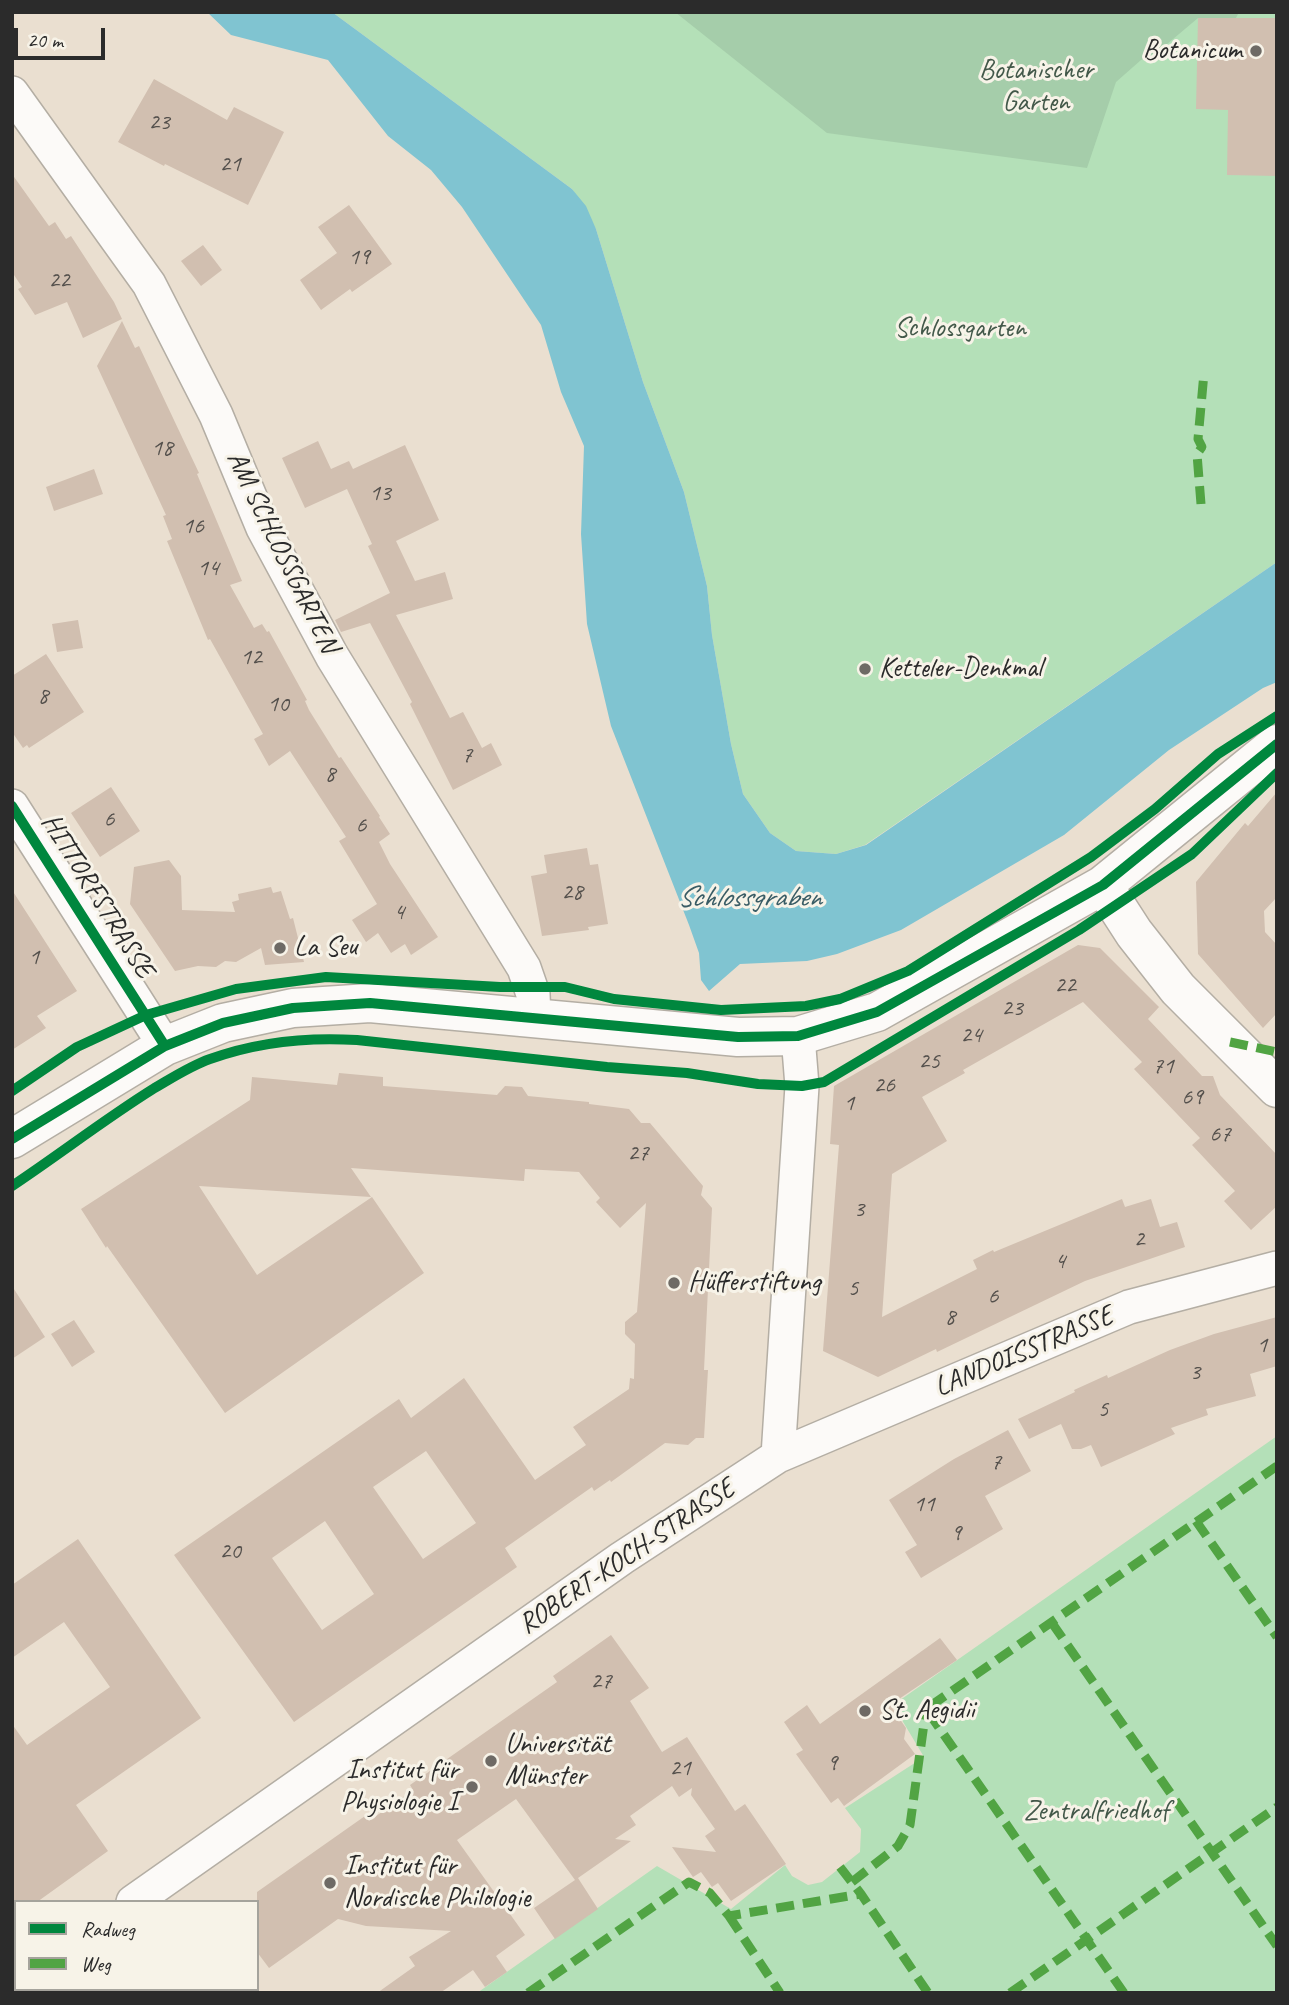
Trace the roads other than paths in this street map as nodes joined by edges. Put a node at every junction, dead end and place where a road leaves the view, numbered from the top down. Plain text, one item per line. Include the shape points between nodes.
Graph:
1 (12, 93) edge
2 (1277, 744) edge
3 (12, 806) edge
4 (1103, 885) junction
5 (534, 1018) junction
6 (798, 1036) junction
7 (165, 1045) junction
8 (1277, 1088) edge
9 (12, 1139) edge
10 (1277, 1268) edge
11 (778, 1456) junction
12 (136, 1900) edge

1 - 5 street, AM SCHLOSSGARTEN via 149,284 216,415 263,527 332,656 524,968 533,994
2 - 4 street
3 - 7 street, HITTORFSTRASSE
4 - 6 street via 877,1012
4 - 8 street via 1178,989
5 - 6 street via 738,1037
5 - 7 street via 370,1003 293,1008 223,1023
6 - 11 street via 802,1086
7 - 9 street
10 - 11 street, LANDOISSTRASSE via 1129,1307
11 - 12 street, ROBERT-KOCH-STRASSE via 622,1558

